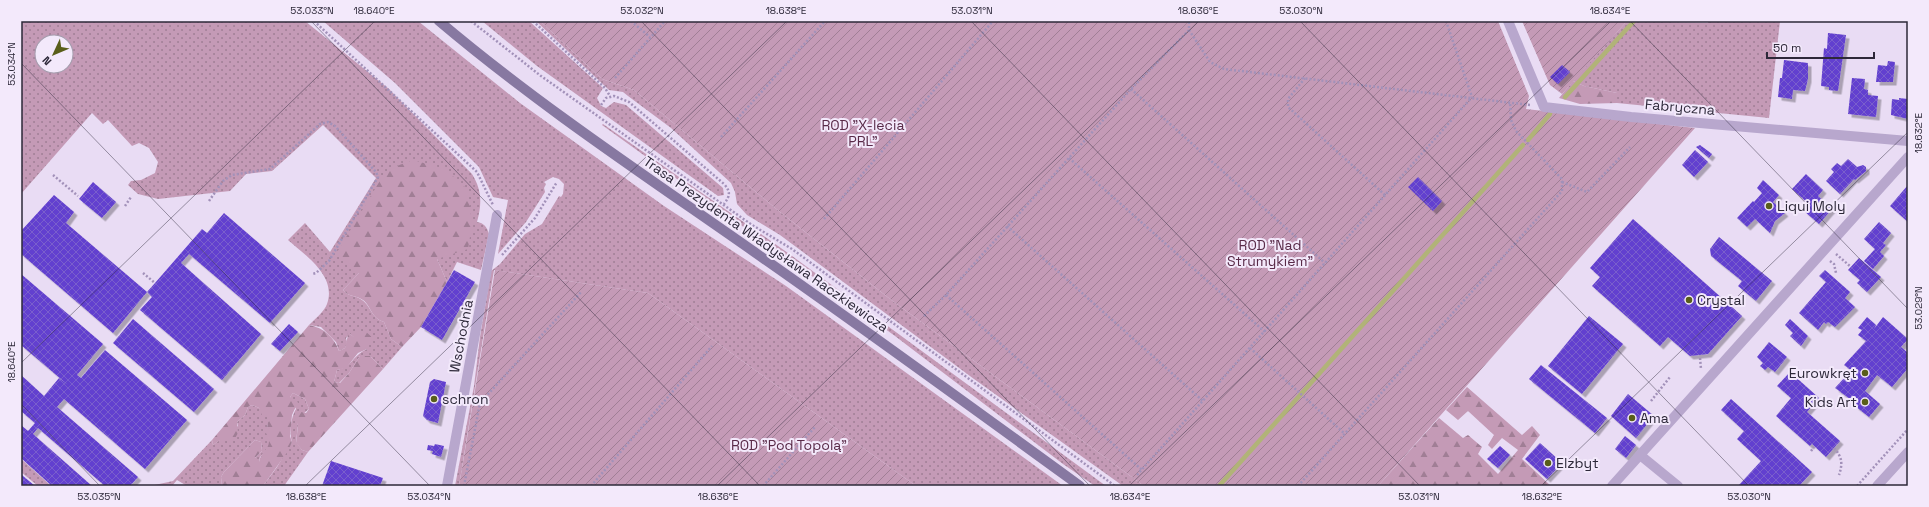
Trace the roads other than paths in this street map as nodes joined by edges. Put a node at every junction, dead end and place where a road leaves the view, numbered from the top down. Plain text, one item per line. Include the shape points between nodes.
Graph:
1 (439, 21) edge
2 (1508, 21) edge
3 (1908, 141) edge
4 (1908, 157) edge
5 (497, 215) road end
6 (1908, 452) edge
7 (1640, 455) junction
8 (447, 486) edge
9 (1080, 486) edge
10 (1612, 486) edge
11 (1678, 486) edge
12 (1877, 486) edge

1 - 9 main road, Trasa Prezydenta Władysława Raczkiewicza via 554,110
2 - 3 street, Fabryczna via 1544,108
4 - 7 street
5 - 8 street, Wschodnia
6 - 12 street
7 - 10 street
7 - 11 street

